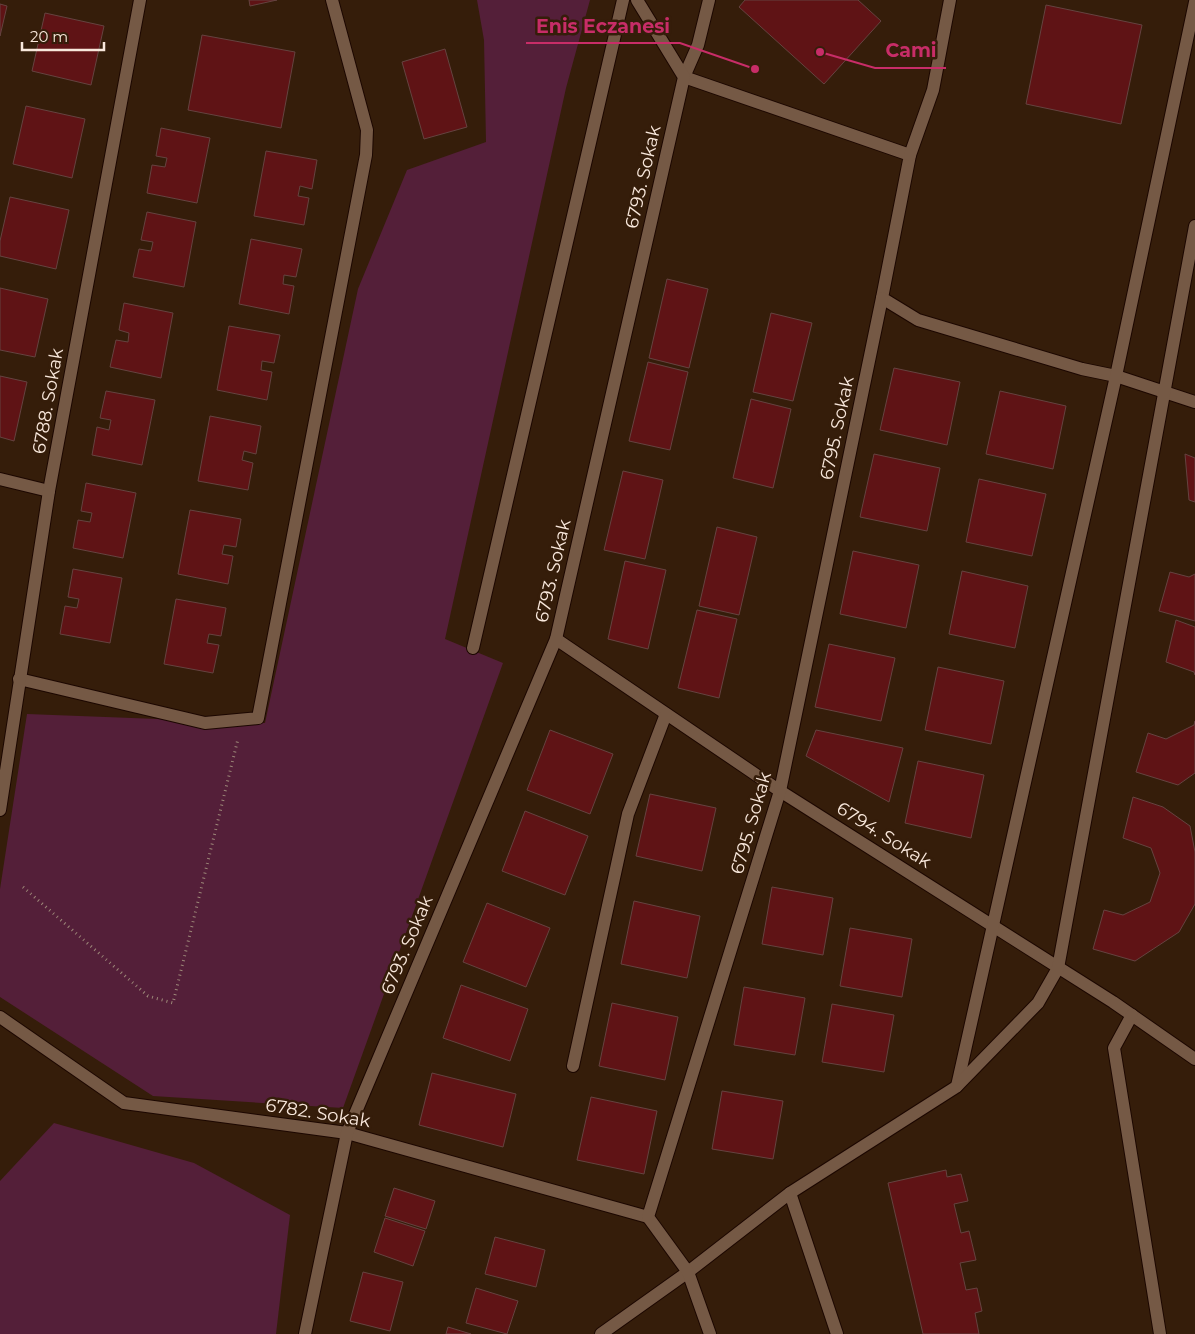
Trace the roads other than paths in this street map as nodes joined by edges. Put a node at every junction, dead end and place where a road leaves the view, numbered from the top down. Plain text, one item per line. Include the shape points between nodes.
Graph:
1 (140, 0) edge
2 (332, 0) edge
3 (623, 0) edge
4 (638, 0) edge
5 (709, 0) edge
6 (950, 0) edge
7 (1195, 2) edge
8 (684, 77) junction
9 (910, 155) junction
10 (1195, 226) edge
11 (882, 298) junction
12 (1116, 376) junction
13 (1163, 392) junction
14 (1195, 402) edge
15 (0, 479) edge
16 (49, 491) junction
17 (556, 639) junction
18 (473, 648) dead end
19 (19, 679) junction
20 (666, 714) junction
21 (780, 791) junction
22 (0, 810) edge
23 (993, 925) junction
24 (1058, 968) junction
25 (1132, 1015) junction
26 (0, 1017) edge
27 (1195, 1059) edge
28 (573, 1066) dead end
29 (956, 1087) junction
30 (347, 1132) junction
31 (790, 1193) junction
32 (648, 1217) junction
33 (688, 1272) junction
34 (614, 1330) edge
35 (305, 1334) edge
36 (601, 1334) edge
37 (710, 1334) edge
38 (837, 1334) edge
39 (1160, 1334) edge

1 - 16 street, 6788. Sokak
2 - 19 street via 367,130 366,156 258,718 205,723
3 - 18 street
4 - 8 street
5 - 8 street, 6793. Sokak via 698,44
6 - 9 street, 6795. Sokak via 933,90
7 - 12 street
8 - 9 street
8 - 17 street, 6793. Sokak
9 - 11 street, 6795. Sokak
10 - 13 street
11 - 12 street via 918,320 1082,369
11 - 21 street, 6795. Sokak
12 - 13 street
12 - 23 street
13 - 14 street
13 - 24 street
15 - 16 street
16 - 19 street, 6788. Sokak
17 - 20 street, 6794. Sokak
17 - 30 street, 6793. Sokak
19 - 22 street, 6788. Sokak
20 - 21 street, 6794. Sokak
20 - 28 street via 628,814
21 - 23 street, 6794. Sokak
21 - 32 street, 6795. Sokak
23 - 24 street, 6794. Sokak
23 - 29 street
24 - 25 street, 6794. Sokak
24 - 29 street via 1038,1003
25 - 27 street, 6794. Sokak
25 - 39 street via 1114,1048
26 - 30 street, 6782. Sokak via 124,1103
29 - 31 street
30 - 32 street, 6782. Sokak
30 - 35 street, 6793. Sokak
31 - 33 street
31 - 38 street
32 - 33 street
33 - 34 street
33 - 37 street
34 - 36 street

